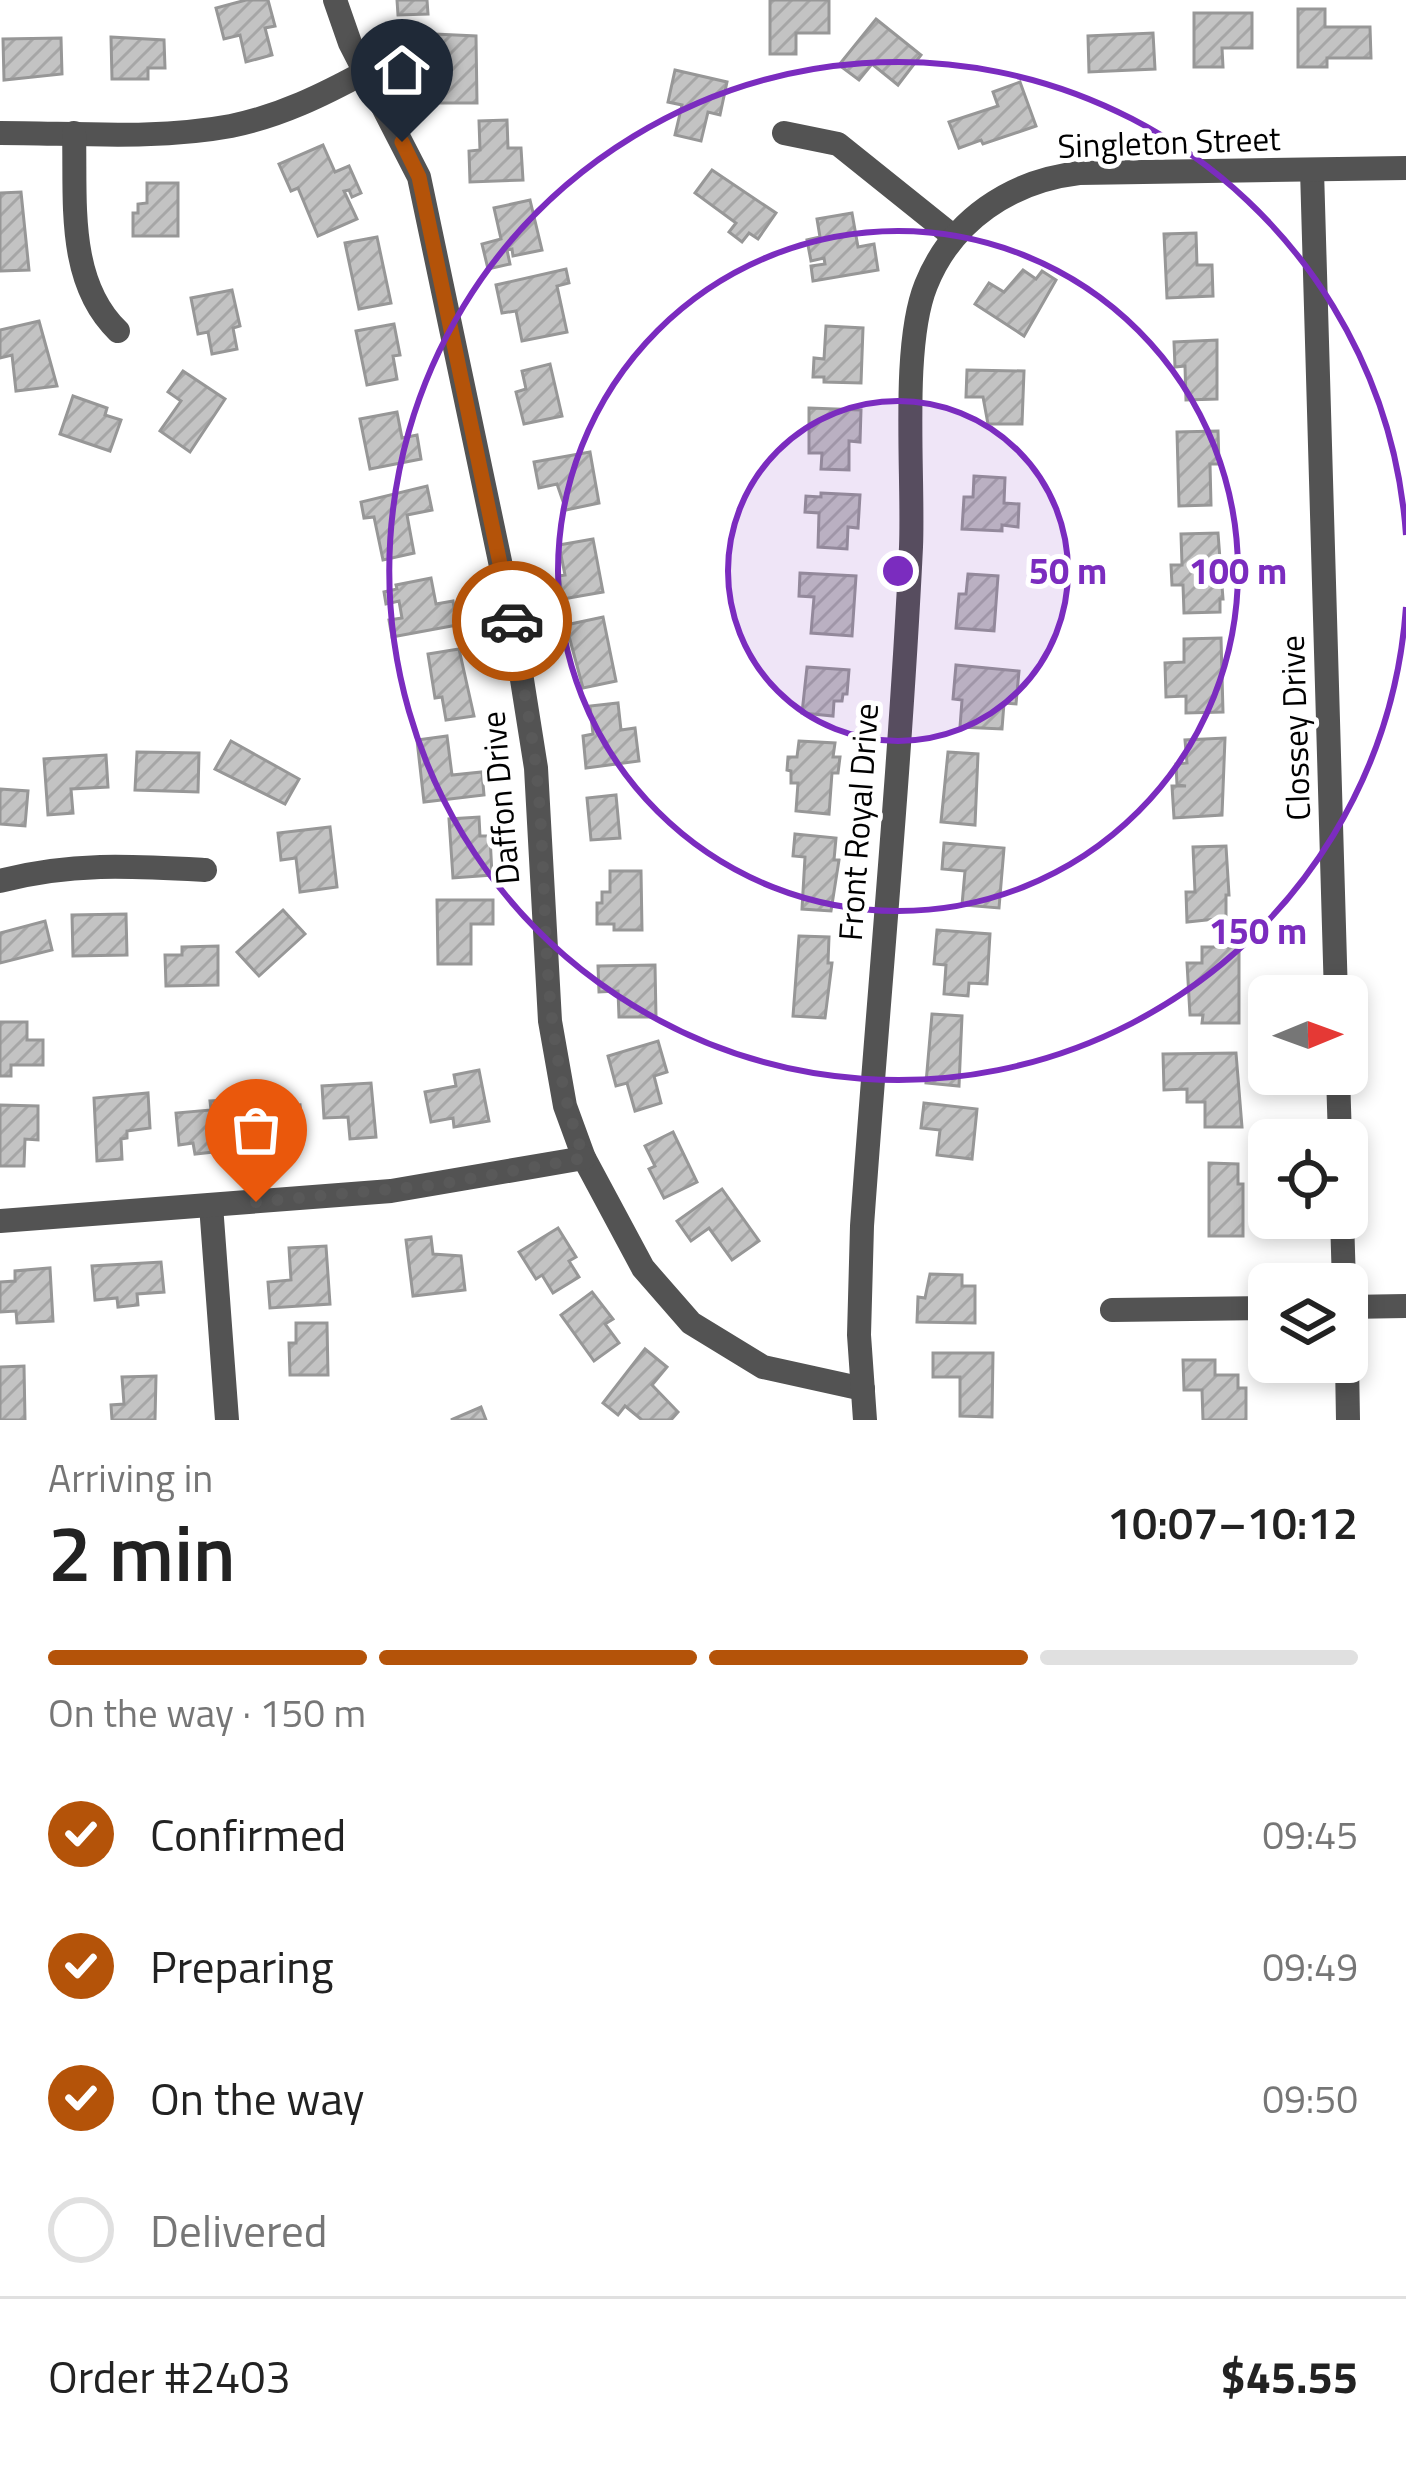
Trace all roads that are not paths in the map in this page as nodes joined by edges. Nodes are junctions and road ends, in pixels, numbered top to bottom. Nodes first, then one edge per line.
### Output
1 (335, 0) edge
2 (367, 71) junction
3 (0, 133) edge
4 (74, 133) junction
5 (784, 133) dead end
6 (1406, 168) edge
7 (1312, 170) junction
8 (954, 237) junction
9 (118, 331) dead end
10 (206, 869) dead end
11 (0, 881) edge
12 (1335, 975) edge
13 (584, 1158) junction
14 (211, 1205) junction
15 (0, 1221) edge
16 (1406, 1306) edge
17 (1368, 1307) edge
18 (1248, 1308) edge
19 (1112, 1310) dead end
20 (1347, 1383) edge
21 (863, 1389) junction
22 (227, 1420) edge
23 (865, 1420) edge
24 (1348, 1420) edge

1 - 2 street, Daffon Drive
2 - 4 street
2 - 13 street, Daffon Drive
3 - 4 street
4 - 9 street
5 - 8 street
6 - 7 street, Singleton Street
7 - 8 street, Singleton Street
7 - 12 street, Clossey Drive
8 - 21 street, Front Royal Drive
10 - 11 street
13 - 14 street
13 - 21 street, Daffon Drive
14 - 15 street
14 - 22 street
16 - 17 street
18 - 19 street
20 - 24 street
21 - 23 street, Front Royal Drive

